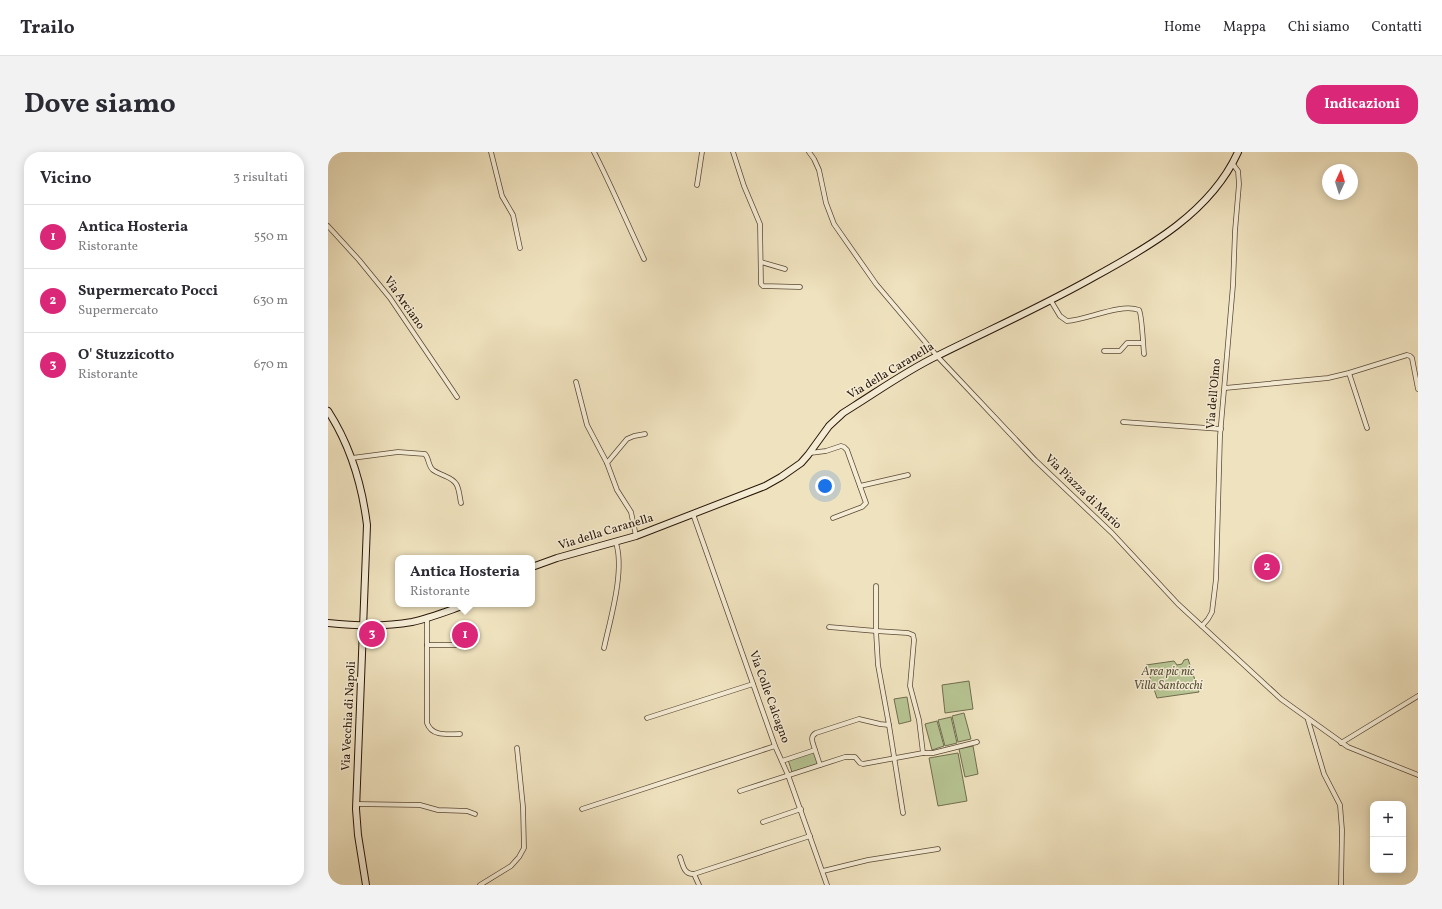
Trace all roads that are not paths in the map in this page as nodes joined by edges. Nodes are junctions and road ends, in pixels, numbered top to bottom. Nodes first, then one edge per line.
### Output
1 (491, 152) edge
2 (594, 152) edge
3 (702, 152) edge
4 (734, 152) edge
5 (808, 152) edge
6 (1238, 152) edge
7 (1232, 163) junction
8 (697, 185) dead end
9 (328, 226) edge
10 (520, 248) dead end
11 (644, 259) dead end
12 (760, 262) junction
13 (785, 269) dead end
14 (800, 287) dead end
15 (1051, 301) junction
16 (1142, 343) junction
17 (1104, 351) dead end
18 (1144, 354) dead end
19 (937, 356) junction
20 (1349, 373) junction
21 (576, 382) dead end
22 (1225, 388) junction
23 (1418, 389) edge
24 (457, 397) dead end
25 (328, 411) edge
26 (1123, 422) dead end
27 (1367, 428) dead end
28 (1221, 429) junction
29 (645, 434) dead end
30 (810, 453) junction
31 (352, 458) junction
32 (608, 463) junction
33 (908, 475) dead end
34 (860, 486) junction
35 (461, 503) dead end
36 (693, 514) junction
37 (833, 518) dead end
38 (636, 536) junction
39 (616, 543) junction
40 (535, 566) edge
41 (876, 586) dead end
42 (459, 607) edge
43 (427, 618) junction
44 (328, 623) edge
45 (364, 626) junction
46 (1202, 626) junction
47 (829, 627) dead end
48 (876, 631) junction
49 (427, 645) junction
50 (465, 645) dead end
51 (604, 648) dead end
52 (753, 684) junction
53 (1418, 696) edge
54 (647, 718) dead end
55 (1308, 720) junction
56 (888, 725) junction
57 (460, 734) dead end
58 (977, 742) dead end
59 (1341, 744) junction
60 (776, 746) junction
61 (518, 748) dead end
62 (815, 750) junction
63 (923, 753) junction
64 (895, 758) junction
65 (782, 761) junction
66 (820, 764) junction
67 (788, 775) junction
68 (1418, 776) edge
69 (740, 791) dead end
70 (356, 804) junction
71 (582, 809) dead end
72 (801, 809) junction
73 (903, 813) dead end
74 (475, 814) dead end
75 (763, 822) dead end
76 (810, 836) junction
77 (938, 849) dead end
78 (680, 857) dead end
79 (823, 871) junction
80 (694, 874) junction
81 (366, 885) edge
82 (480, 885) edge
83 (699, 885) edge
84 (827, 885) edge
85 (1341, 885) edge

1 - 10 street
2 - 11 street
3 - 8 street
4 - 12 street
5 - 19 street, Via Piazza di Mario
6 - 7 main road, Via della Caranella
7 - 15 main road, Via della Caranella
7 - 22 street, Via dell'Olmo
9 - 24 street, Via Arciano
12 - 13 street
12 - 14 street
15 - 16 street
15 - 19 main road, Via della Caranella
16 - 17 street
16 - 18 street
19 - 30 main road, Via della Caranella
19 - 46 street, Via Piazza di Mario
20 - 22 street
20 - 23 street
20 - 27 street
21 - 32 street
22 - 28 street, Via dell'Olmo
25 - 31 main road, Via Vecchia di Napoli
26 - 28 street
28 - 46 street, Via dell'Olmo
29 - 32 street
30 - 34 street
30 - 36 main road, Via della Caranella
31 - 35 street
31 - 45 main road, Via Vecchia di Napoli
32 - 38 street
33 - 34 street
34 - 37 street
36 - 38 main road, Via della Caranella
36 - 52 street, Via Colle Calcagno
38 - 39 main road, Via della Caranella
39 - 40 main road, Via della Caranella
39 - 51 street
41 - 48 street
42 - 43 main road
43 - 45 main road
43 - 49 street
44 - 45 main road
45 - 70 main road, Via Vecchia di Napoli
46 - 55 street, Via Piazza di Mario
47 - 48 street
48 - 56 street
48 - 63 street
49 - 50 street
49 - 57 street
52 - 54 street
52 - 60 street, Via Colle Calcagno
53 - 59 street
55 - 59 street, Via Piazza di Mario
55 - 85 street
56 - 62 street
56 - 64 street
58 - 63 street
59 - 68 street, Via Piazza di Mario
60 - 65 street, Via Colle Calcagno
60 - 71 street
61 - 82 street
62 - 65 street
62 - 66 street
63 - 64 street
64 - 66 street
64 - 73 street
65 - 67 street, Via Colle Calcagno
66 - 67 street
67 - 69 street
67 - 72 street, Via Colle Calcagno
70 - 74 street
70 - 81 main road, Via Vecchia di Napoli
72 - 75 street
72 - 76 street, Via Colle Calcagno
76 - 79 street, Via Colle Calcagno
76 - 80 street
77 - 79 street
78 - 80 street
79 - 84 street, Via Colle Calcagno
80 - 83 street

